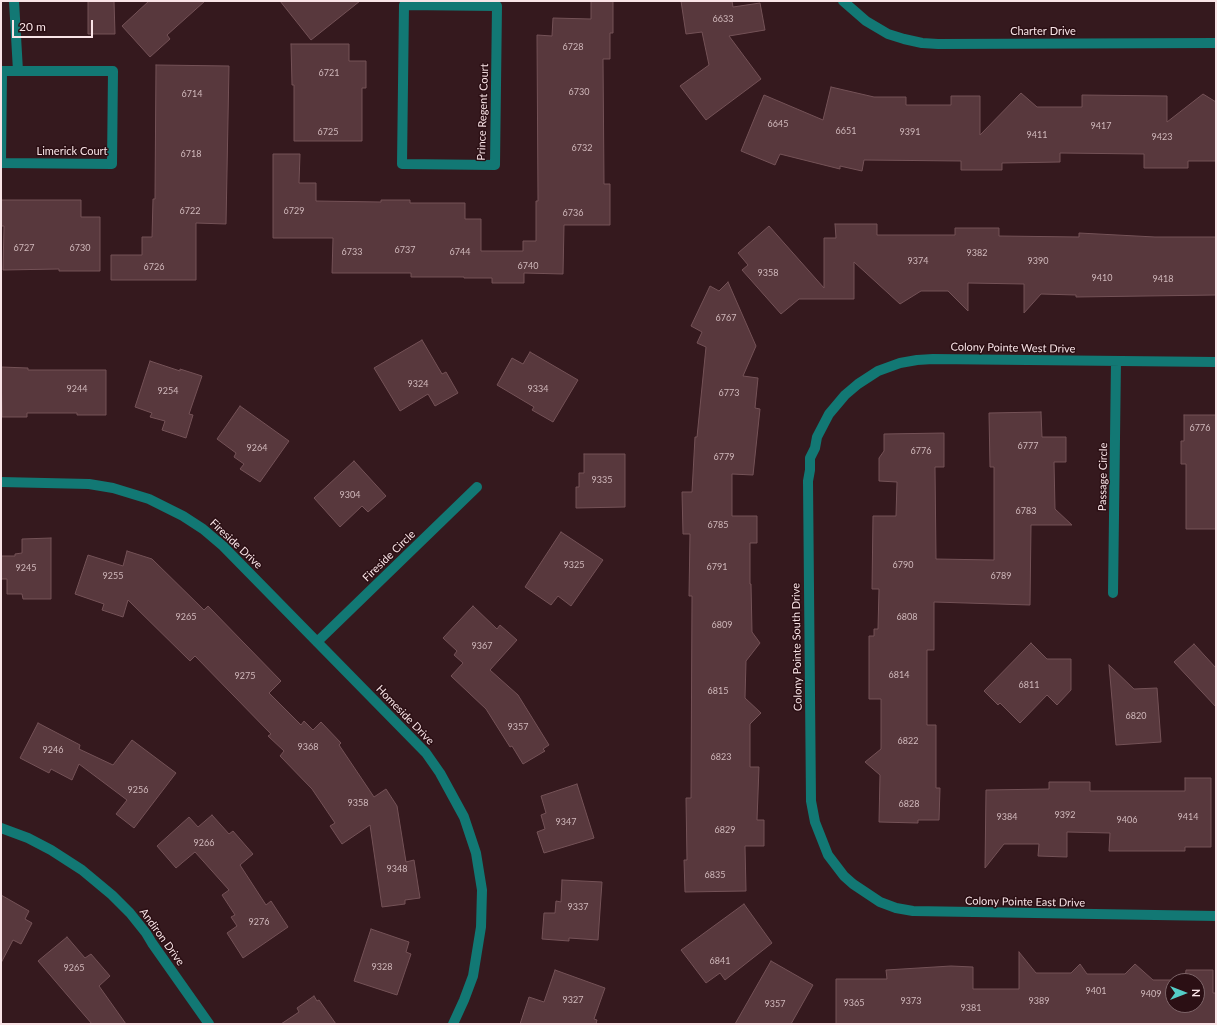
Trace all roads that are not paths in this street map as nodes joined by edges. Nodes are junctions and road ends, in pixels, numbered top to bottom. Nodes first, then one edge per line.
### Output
1 (14, 1) edge
2 (844, 1) edge
3 (423, 3) edge
4 (1216, 43) edge
5 (18, 71) junction
6 (1116, 361) junction
7 (1216, 362) edge
8 (829, 414) joint
9 (1, 482) edge
10 (478, 487) dead end
11 (1114, 593) dead end
12 (317, 642) junction
13 (1, 828) edge
14 (844, 876) joint
15 (1216, 916) edge
16 (209, 1024) edge
17 (453, 1024) edge

1 - 5 street
2 - 4 street, Charter Drive
3 - 3 street, Prince Regent Court
5 - 5 street, Limerick Court
6 - 7 street, Colony Pointe West Drive
6 - 8 street, Colony Pointe West Drive
6 - 11 street, Passage Circle
8 - 14 street, Colony Pointe South Drive
9 - 12 street, Fireside Drive
10 - 12 street, Fireside Circle
12 - 17 street, Homeside Drive
13 - 16 street, Andiron Drive
14 - 15 street, Colony Pointe East Drive

